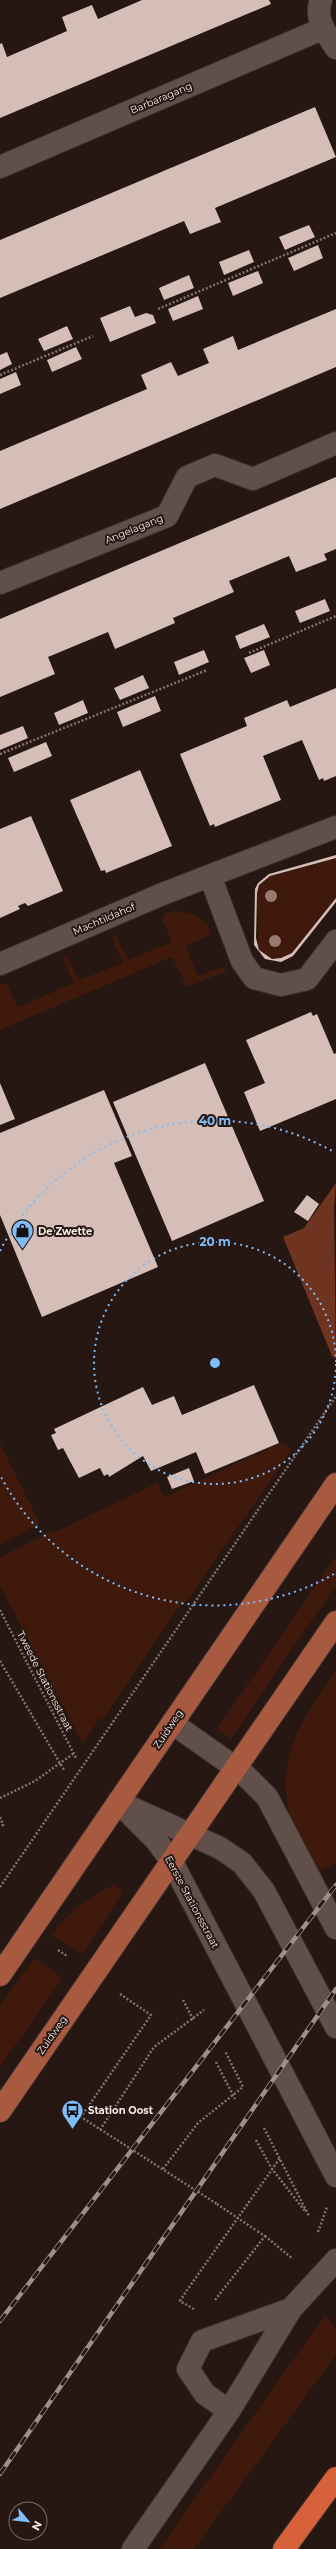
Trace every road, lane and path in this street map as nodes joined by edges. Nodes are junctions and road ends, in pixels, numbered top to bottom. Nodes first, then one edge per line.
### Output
1 (321, 0) edge
2 (322, 28) junction
3 (336, 48) edge
4 (0, 167) edge
5 (336, 233) edge
6 (158, 309) dead end
7 (93, 336) dead end
8 (0, 375) edge
9 (336, 443) edge
10 (0, 582) edge
11 (336, 616) edge
12 (249, 653) dead end
13 (206, 670) dead end
14 (0, 754) edge
15 (336, 828) edge
16 (210, 876) junction
17 (336, 941) edge
18 (0, 964) edge
19 (336, 1396) edge
20 (336, 1484) edge
21 (0, 1610) edge
22 (336, 1622) edge
23 (0, 1661) edge
24 (172, 1723) junction
25 (73, 1754) junction
26 (76, 1758) dead end
27 (60, 1763) junction
28 (236, 1768) junction
29 (64, 1770) dead end
30 (0, 1798) edge
31 (118, 1802) junction
32 (0, 1817) edge
33 (0, 1826) edge
34 (191, 1835) junction
35 (172, 1862) junction
36 (0, 1886) edge
37 (336, 1928) edge
38 (30, 1931) junction
39 (0, 1975) edge
40 (94, 1975) junction
41 (183, 2000) dead end
42 (204, 2010) dead end
43 (192, 2018) junction
44 (194, 2021) dead end
45 (336, 2027) edge
46 (225, 2051) dead end
47 (216, 2062) dead end
48 (232, 2094) junction
49 (234, 2099) dead end
50 (0, 2111) edge
51 (264, 2128) dead end
52 (100, 2130) junction
53 (256, 2140) dead end
54 (280, 2158) junction
55 (163, 2169) junction
56 (272, 2169) junction
57 (336, 2176) edge
58 (332, 2203) dead end
59 (265, 2236) junction
60 (315, 2240) dead end
61 (336, 2260) edge
62 (297, 2263) dead end
63 (213, 2303) dead end
64 (291, 2309) junction
65 (198, 2311) dead end
66 (229, 2411) junction
67 (336, 2478) edge
68 (133, 2549) edge
69 (284, 2549) edge

1 - 2 street
2 - 3 street
2 - 4 street, Barbaragang
5 - 6 path
7 - 8 path
9 - 10 street, Angelagang
11 - 12 path
13 - 14 path
15 - 16 street, Machtildahof
16 - 17 street
16 - 18 street, Machtildahof
19 - 36 path
20 - 24 main road, Zuidweg
21 - 25 path, Tweede Stationsstraat
22 - 28 main road, Zuidweg
23 - 27 path
24 - 28 street
24 - 31 main road, Zuidweg
25 - 26 path, Tweede Stationsstraat
25 - 27 path
27 - 29 path
27 - 30 path
28 - 34 main road, Zuidweg
28 - 37 street
31 - 34 street
31 - 35 street, Eerste Stationsstraat
31 - 38 main road, Zuidweg
32 - 33 path
34 - 35 main road, Zuidweg
34 - 45 street
35 - 40 main road, Zuidweg
35 - 57 street, Eerste Stationsstraat
38 - 39 main road, Zuidweg
38 - 40 path
40 - 50 main road, Zuidweg
40 - 52 path
41 - 43 path
42 - 43 path
43 - 44 path
43 - 52 path
46 - 48 path
47 - 48 path
48 - 49 path
48 - 55 path
51 - 54 path
52 - 55 path
53 - 56 path
54 - 56 path
54 - 56 path
55 - 59 path, bridge
56 - 65 path
58 - 60 path
59 - 62 path
59 - 63 path
61 - 64 street
64 - 66 street
64 - 66 street
66 - 68 street
67 - 69 highway

